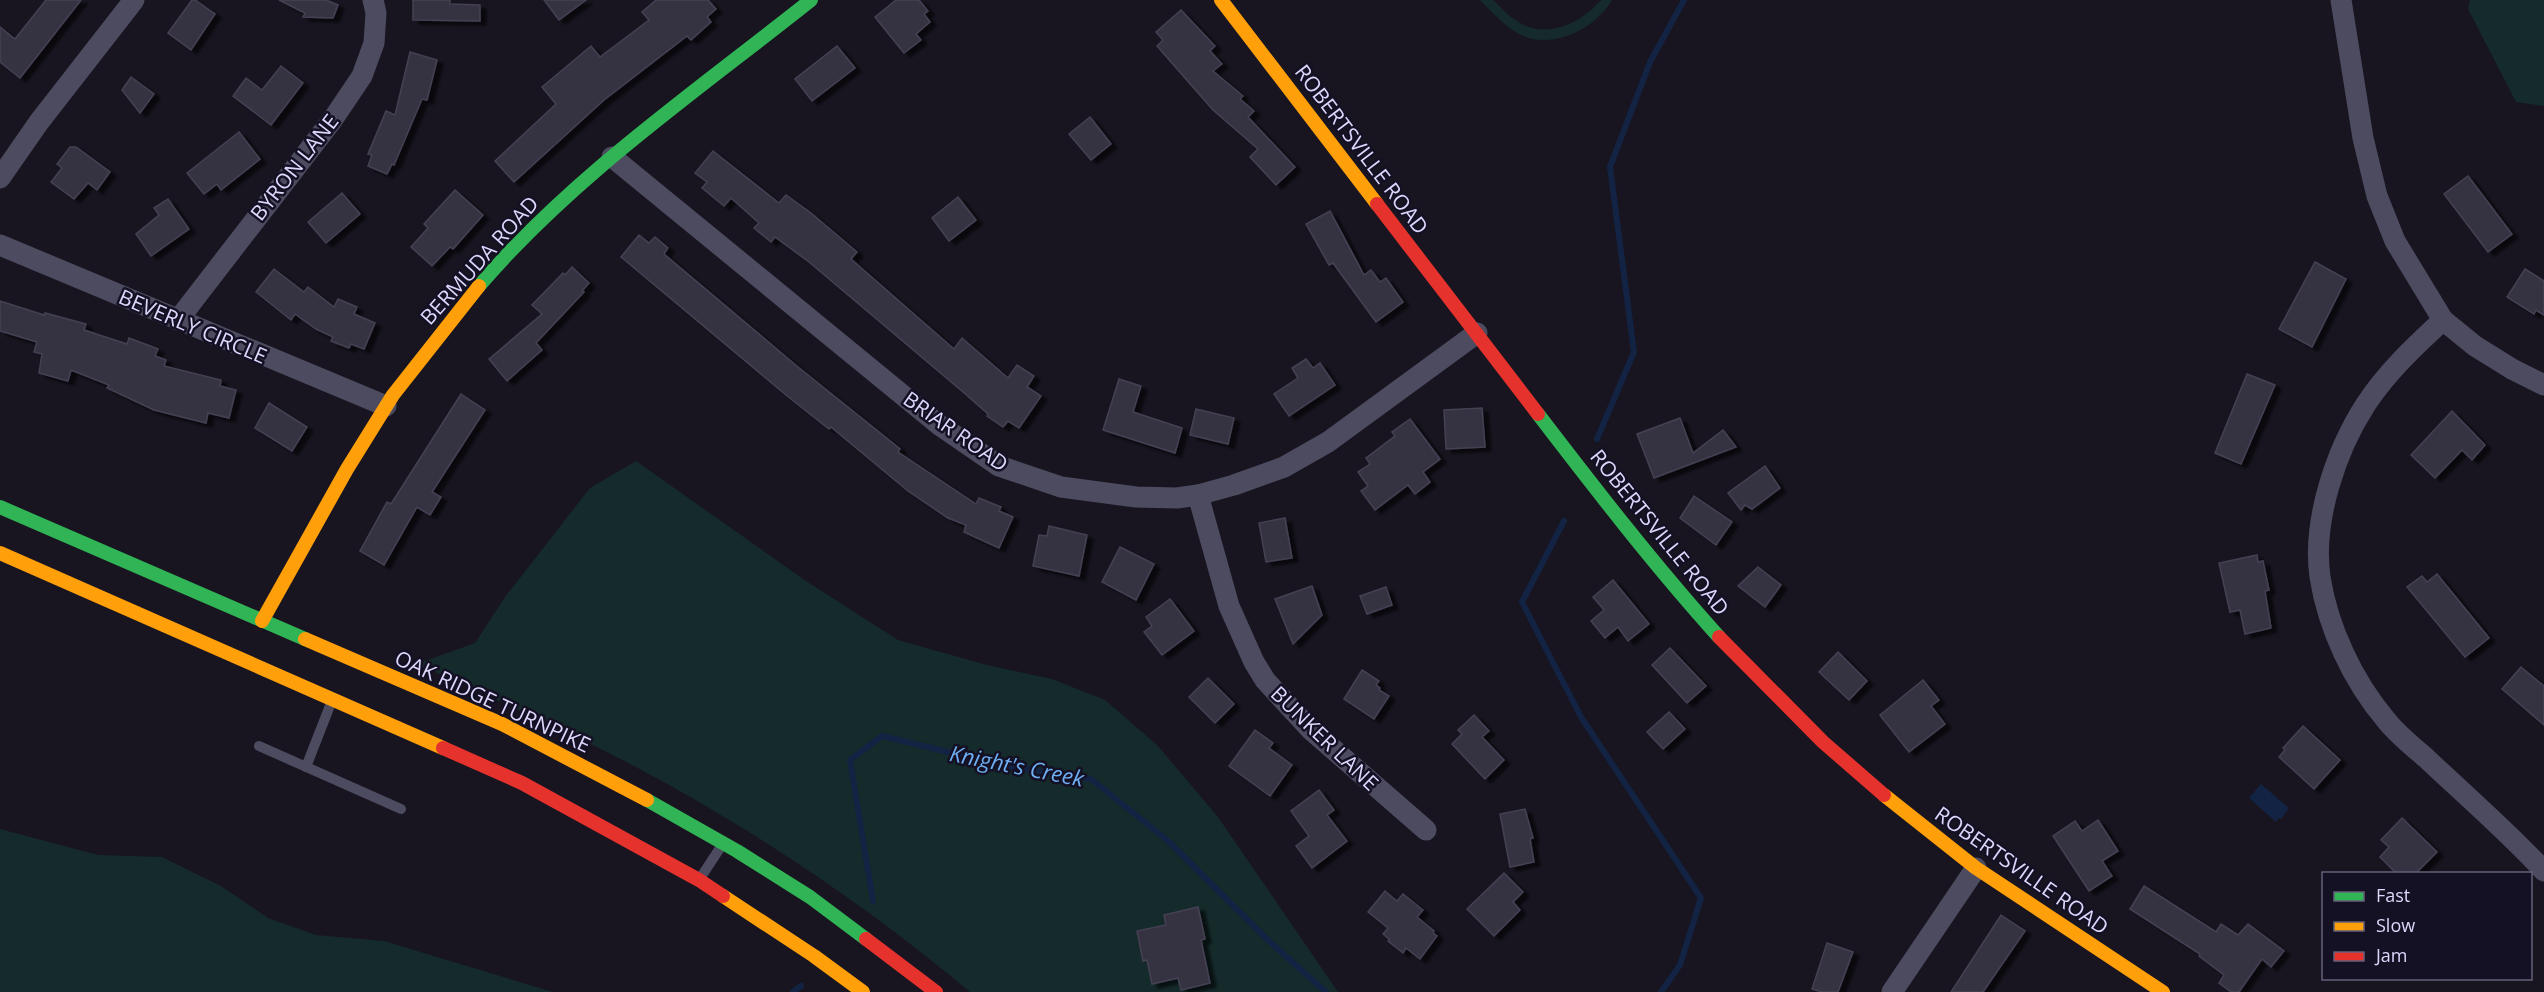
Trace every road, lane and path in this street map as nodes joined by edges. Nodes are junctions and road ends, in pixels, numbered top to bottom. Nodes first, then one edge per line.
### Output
1 (134, 0) edge
2 (373, 0) edge
3 (811, 0) edge
4 (1221, 0) edge
5 (2341, 0) edge
6 (612, 157) junction
7 (0, 178) edge
8 (0, 245) edge
9 (177, 320) junction
10 (2443, 320) junction
11 (1477, 333) junction
12 (2544, 386) edge
13 (386, 406) junction
14 (1198, 495) junction
15 (0, 507) edge
16 (0, 553) edge
17 (259, 626) junction
18 (332, 700) junction
19 (259, 746) dead end
20 (306, 767) junction
21 (401, 809) dead end
22 (1426, 830) dead end
23 (723, 843) junction
24 (1976, 868) junction
25 (2544, 871) edge
26 (699, 880) junction
27 (863, 992) edge
28 (936, 992) edge
29 (1892, 992) edge
30 (2163, 992) edge

1 - 7 street
2 - 9 street, BYRON LANE
3 - 6 main road, BERMUDA ROAD
4 - 11 main road, ROBERTSVILLE ROAD
5 - 10 street
6 - 13 main road, BERMUDA ROAD
6 - 14 street, BRIAR ROAD
8 - 9 street, BEVERLY CIRCLE
9 - 13 street, BEVERLY CIRCLE
10 - 12 street
10 - 25 street
11 - 14 street, BRIAR ROAD
11 - 24 main road, ROBERTSVILLE ROAD
13 - 17 main road, BERMUDA ROAD
14 - 22 street, BUNKER LANE
15 - 17 main road, OAK RIDGE TURNPIKE
16 - 18 main road
17 - 23 main road, OAK RIDGE TURNPIKE
18 - 20 lane
18 - 26 main road
19 - 20 lane
20 - 21 lane
23 - 26 lane
23 - 28 main road, OAK RIDGE TURNPIKE
24 - 29 street
24 - 30 main road, ROBERTSVILLE ROAD
26 - 27 main road

